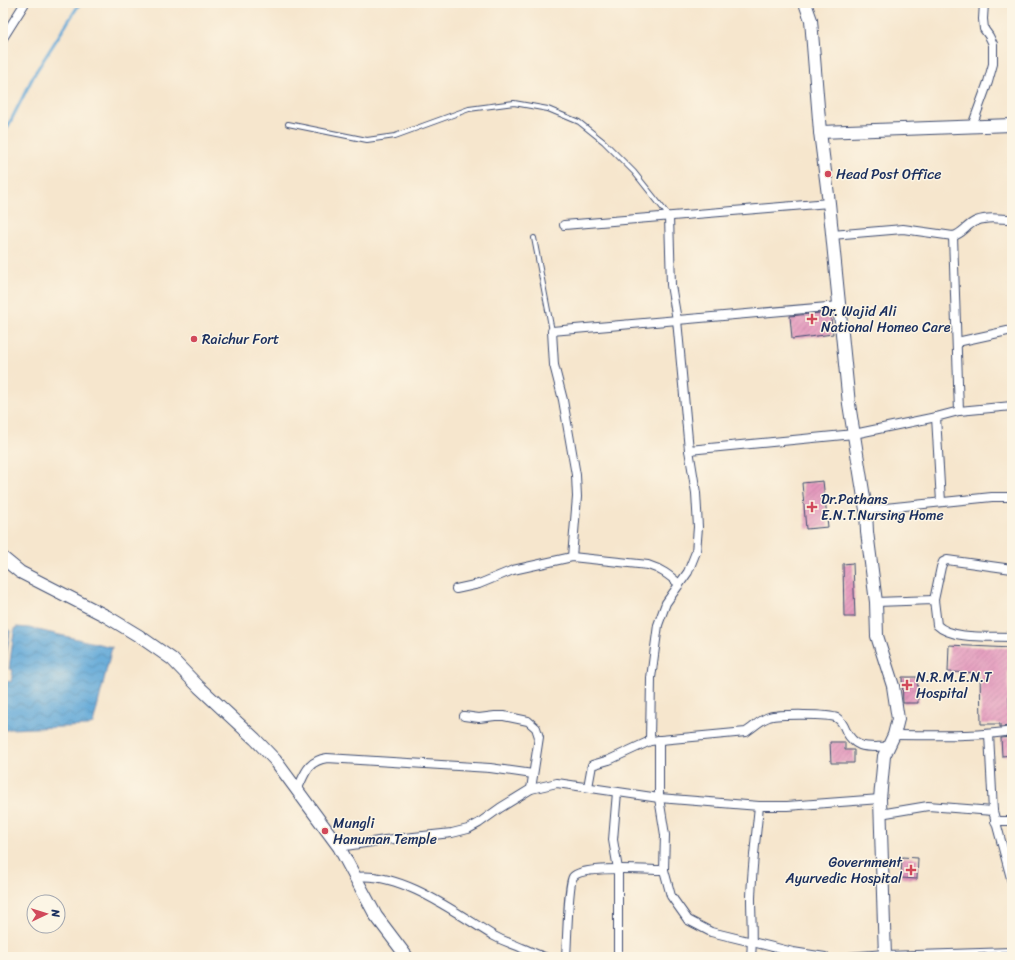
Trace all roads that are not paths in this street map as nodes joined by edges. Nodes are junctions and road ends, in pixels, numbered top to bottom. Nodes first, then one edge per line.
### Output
1 (25, 3) edge
2 (805, 3) edge
3 (984, 3) edge
4 (3, 38) edge
5 (288, 124) dead end
6 (1012, 125) edge
7 (972, 126) junction
8 (820, 132) junction
9 (829, 203) junction
10 (669, 217) junction
11 (1012, 219) edge
12 (564, 225) dead end
13 (832, 235) junction
14 (952, 236) junction
15 (534, 238) dead end
16 (838, 306) junction
17 (677, 320) junction
18 (1012, 330) edge
19 (552, 331) junction
20 (957, 342) junction
21 (1012, 406) edge
22 (959, 411) junction
23 (936, 417) junction
24 (854, 434) junction
25 (689, 450) junction
26 (1012, 497) edge
27 (941, 502) junction
28 (866, 510) junction
29 (572, 557) junction
30 (3, 558) edge
31 (1012, 569) edge
32 (679, 584) junction
33 (456, 590) dead end
34 (934, 600) junction
35 (876, 602) junction
36 (1012, 637) edge
37 (464, 716) dead end
38 (1012, 731) edge
39 (990, 734) junction
40 (894, 735) junction
41 (655, 741) junction
42 (889, 747) junction
43 (533, 774) junction
44 (588, 787) junction
45 (531, 789) junction
46 (297, 790) junction
47 (617, 792) junction
48 (659, 798) junction
49 (880, 799) junction
50 (759, 806) junction
51 (993, 811) junction
52 (880, 814) junction
53 (1012, 820) edge
54 (995, 821) junction
55 (339, 848) junction
56 (618, 869) junction
57 (664, 870) junction
58 (355, 877) junction
59 (1012, 882) edge
60 (752, 943) junction
61 (1012, 950) edge
62 (885, 956) edge
63 (407, 957) edge
64 (545, 957) edge
65 (566, 957) edge
66 (618, 957) edge
67 (751, 957) edge
68 (825, 957) edge
69 (848, 957) edge

1 - 4 street
2 - 8 main road
3 - 7 street
5 - 10 lane
6 - 7 main road
7 - 8 main road
8 - 9 main road
9 - 10 street
9 - 13 main road
10 - 12 street
10 - 17 street
11 - 14 street
13 - 14 street
13 - 16 main road
14 - 20 street
15 - 19 lane
16 - 17 street
16 - 24 main road
17 - 19 street
17 - 25 street
18 - 20 street
19 - 29 street
20 - 22 street
21 - 22 street
22 - 23 street
23 - 24 street
23 - 27 street
24 - 25 street
24 - 28 main road
25 - 32 street
26 - 27 street
27 - 28 street
28 - 35 main road
29 - 32 street
29 - 33 street
30 - 46 main road
31 - 34 street
32 - 41 street
34 - 35 street
34 - 36 street
35 - 40 main road
37 - 43 street
38 - 39 street
39 - 40 street
39 - 51 street
40 - 42 main road
41 - 42 street
41 - 44 street
41 - 48 street
42 - 49 main road
43 - 45 street
43 - 46 street
44 - 45 street
44 - 47 street
45 - 55 street
46 - 55 main road
47 - 48 street
47 - 56 street
48 - 50 street
48 - 57 street
49 - 50 street
49 - 52 main road
50 - 60 street
51 - 52 street
51 - 54 street
52 - 62 main road
53 - 54 street
54 - 59 street
55 - 58 main road
56 - 57 street
56 - 65 street
56 - 66 street
57 - 60 street
58 - 63 main road
58 - 64 street
60 - 67 street
60 - 68 street
61 - 62 lane
62 - 69 street

